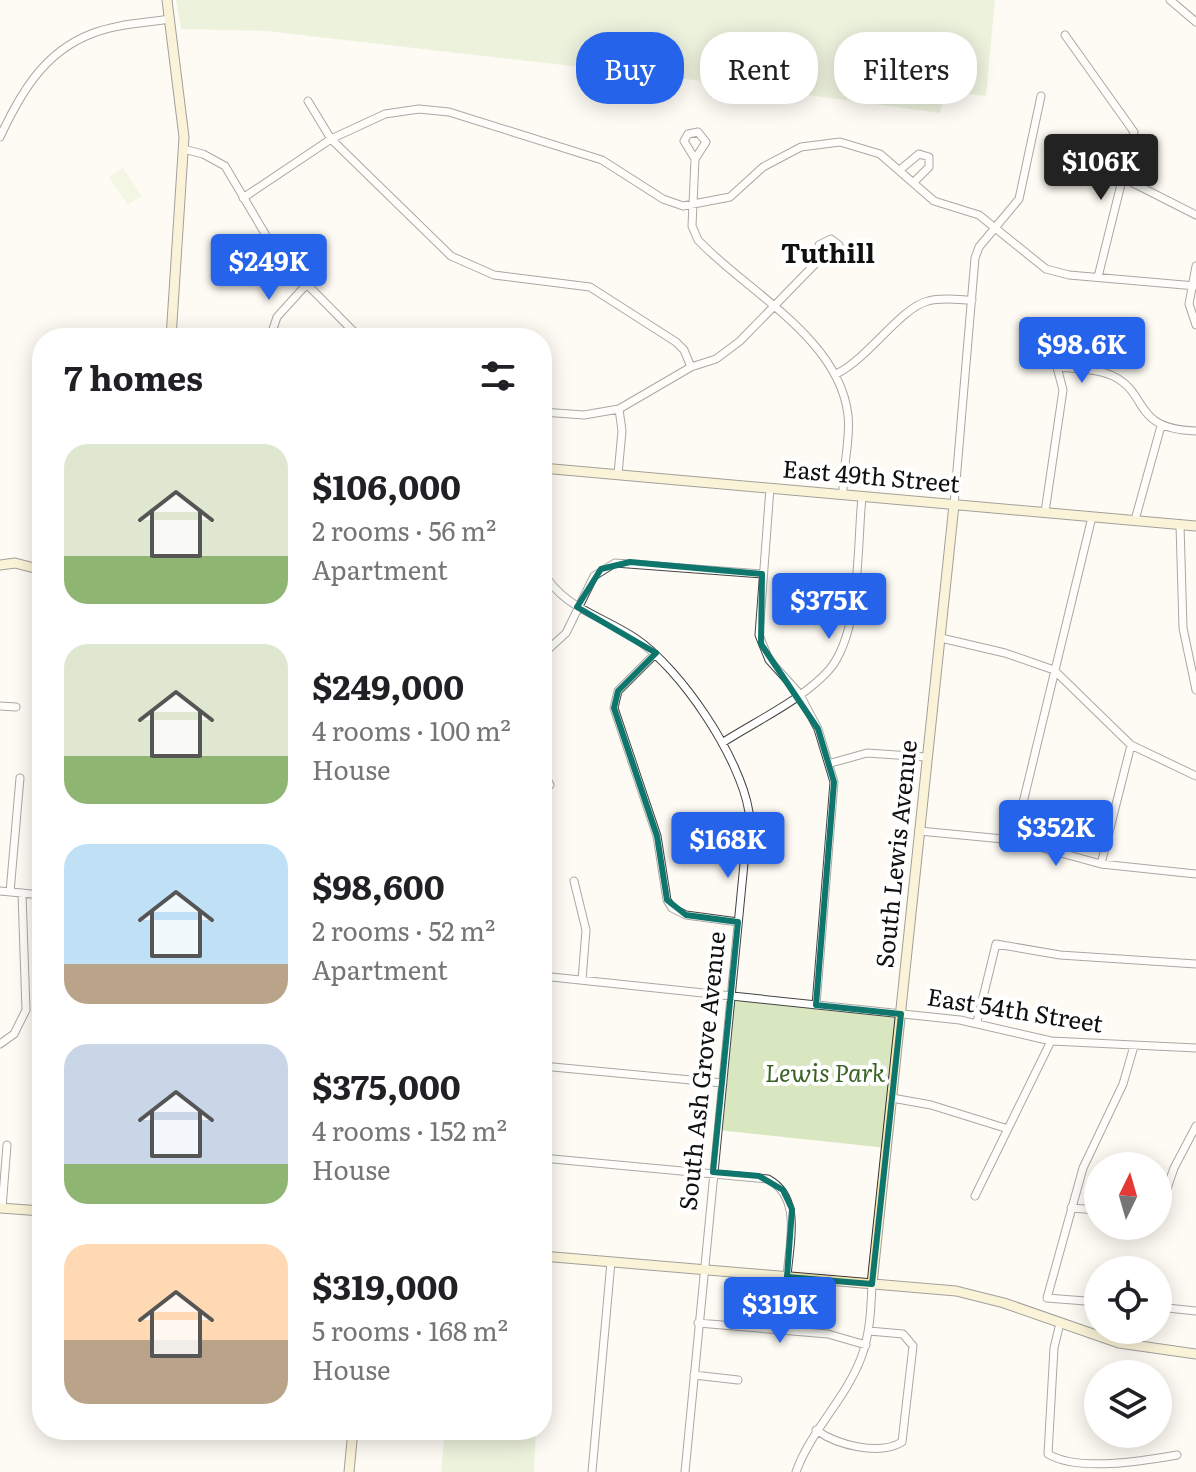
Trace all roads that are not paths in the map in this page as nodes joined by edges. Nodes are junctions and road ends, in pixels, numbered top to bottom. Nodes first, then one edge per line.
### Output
1 (1170, 0) edge
2 (167, 1) edge
3 (170, 19) junction
4 (1196, 22) edge
5 (1065, 35) dead end
6 (1041, 96) dead end
7 (308, 101) dead end
8 (0, 137) edge
9 (331, 139) junction
10 (183, 149) junction
11 (695, 159) dead end
12 (901, 169) junction
13 (1125, 179) junction
14 (914, 182) junction
15 (243, 198) junction
16 (693, 206) junction
17 (1196, 215) edge
18 (996, 227) junction
19 (818, 261) dead end
20 (1196, 266) edge
21 (1098, 277) junction
22 (306, 285) junction
23 (1194, 286) edge
24 (972, 300) junction
25 (774, 306) junction
26 (1196, 325) edge
27 (172, 328) edge
28 (273, 328) edge
29 (350, 328) edge
30 (691, 367) junction
31 (836, 374) junction
32 (619, 409) junction
33 (552, 413) edge
34 (1161, 426) junction
35 (1196, 431) edge
36 (552, 469) edge
37 (618, 474) junction
38 (770, 488) junction
39 (843, 495) junction
40 (862, 497) junction
41 (954, 505) junction
42 (1045, 512) junction
43 (1092, 517) junction
44 (1135, 520) junction
45 (1180, 525) junction
46 (1196, 526) edge
47 (0, 565) edge
48 (32, 567) edge
49 (762, 574) junction
50 (552, 588) edge
51 (577, 607) junction
52 (941, 638) junction
53 (552, 646) edge
54 (655, 654) junction
55 (1054, 670) junction
56 (1196, 690) edge
57 (799, 693) junction
58 (0, 706) edge
59 (16, 707) dead end
60 (722, 743) junction
61 (1131, 745) junction
62 (926, 757) junction
63 (831, 763) junction
64 (1196, 776) edge
65 (20, 778) dead end
66 (919, 831) junction
67 (1014, 840) junction
68 (1101, 864) junction
69 (1196, 874) edge
70 (574, 881) dead end
71 (0, 891) edge
72 (10, 892) junction
73 (22, 893) junction
74 (32, 894) edge
75 (738, 922) junction
76 (1196, 964) edge
77 (552, 977) edge
78 (582, 980) junction
79 (731, 996) junction
80 (816, 1005) junction
81 (901, 1014) junction
82 (977, 1022) junction
83 (1051, 1041) junction
84 (0, 1044) edge
85 (1134, 1046) junction
86 (1196, 1048) edge
87 (552, 1067) edge
88 (723, 1083) junction
89 (892, 1098) junction
90 (1196, 1126) edge
91 (1008, 1129) junction
92 (7, 1145) dead end
93 (552, 1159) edge
94 (713, 1172) junction
95 (1172, 1174) edge
96 (975, 1196) dead end
97 (1, 1208) edge
98 (1071, 1208) junction
99 (1084, 1209) edge
100 (32, 1210) edge
101 (552, 1257) edge
102 (611, 1262) junction
103 (702, 1270) junction
104 (787, 1277) junction
105 (872, 1284) junction
106 (1084, 1301) edge
107 (1172, 1308) edge
108 (1196, 1311) edge
109 (698, 1323) junction
110 (1060, 1323) junction
111 (869, 1331) junction
112 (866, 1345) junction
113 (1196, 1354) edge
114 (694, 1375) junction
115 (738, 1380) dead end
116 (816, 1430) junction
117 (352, 1440) edge
118 (1177, 1455) dead end
119 (349, 1472) edge
120 (592, 1472) edge
121 (685, 1472) edge
122 (796, 1472) edge

1 - 4 street
2 - 3 street
3 - 8 street
3 - 10 street
5 - 13 street
6 - 18 street, South Lewis Avenue
7 - 9 street
9 - 15 street
9 - 16 street
9 - 30 street
10 - 15 street
10 - 27 street
11 - 16 street
12 - 14 street
12 - 14 street
12 - 16 street
13 - 17 street
13 - 21 street
14 - 18 street
15 - 22 street
16 - 25 street
18 - 21 street
18 - 24 street, South Lewis Avenue
19 - 25 street
20 - 23 street
21 - 23 street
22 - 28 street
22 - 29 street
23 - 26 street
24 - 31 street
24 - 41 street, South Lewis Avenue
25 - 30 street
25 - 31 street
30 - 32 street
31 - 39 street
32 - 33 street
32 - 37 street
34 - 35 street
34 - 42 street
34 - 44 street
36 - 37 street, East 49th Street
37 - 38 street, East 49th Street
38 - 39 street, East 49th Street
38 - 49 street
39 - 40 street, East 49th Street
40 - 41 street, East 49th Street
40 - 57 street
41 - 42 street, East 49th Street
41 - 52 street, South Lewis Avenue
42 - 43 street, East 49th Street
43 - 44 street, East 49th Street
43 - 55 street
44 - 45 street, East 49th Street
45 - 46 street, East 49th Street
45 - 56 street
47 - 48 street
49 - 51 street
49 - 57 street
50 - 51 street, South Ash Grove Avenue
51 - 53 street
51 - 54 street, South Ash Grove Avenue
52 - 55 street
52 - 62 street, South Lewis Avenue
54 - 60 street, South Ash Grove Avenue
54 - 75 street
55 - 61 street
55 - 67 street
57 - 60 street
57 - 63 street
58 - 59 street
60 - 75 street, South Ash Grove Avenue
61 - 64 street
61 - 68 street
62 - 63 street
62 - 66 street, South Lewis Avenue
63 - 80 street
65 - 72 street
66 - 67 street
66 - 81 street, South Lewis Avenue
67 - 68 street
68 - 69 street
70 - 78 street
71 - 72 street
72 - 73 street
73 - 74 street
73 - 84 street
75 - 79 street, South Ash Grove Avenue
76 - 82 street
77 - 78 street, East 54th Street
78 - 79 street, East 54th Street
79 - 80 street, East 54th Street
79 - 88 street, South Ash Grove Avenue
80 - 81 street, East 54th Street
81 - 82 street, East 54th Street
81 - 89 street, South Lewis Avenue
82 - 83 street, East 54th Street
83 - 85 street, East 54th Street
83 - 91 street
85 - 86 street, East 54th Street
85 - 98 street
87 - 88 street
88 - 94 street, South Ash Grove Avenue
89 - 91 street
89 - 105 street, South Lewis Avenue
90 - 95 street
91 - 96 street
92 - 97 street
93 - 94 street
94 - 103 street, South Ash Grove Avenue
94 - 104 street
97 - 100 street
98 - 99 street
98 - 106 street
101 - 102 street
102 - 103 street
102 - 120 street
103 - 104 street
103 - 109 street, South Ash Grove Avenue
104 - 105 street
105 - 110 street
105 - 111 street, South Lewis Avenue
107 - 108 street
109 - 112 street
109 - 114 street, South Ash Grove Avenue
110 - 113 street
110 - 118 street
111 - 112 street, South Lewis Avenue
111 - 116 street
112 - 116 street, South Lewis Avenue
114 - 115 street
114 - 121 street, South Ash Grove Avenue
116 - 122 street, South Lewis Avenue
117 - 119 street

